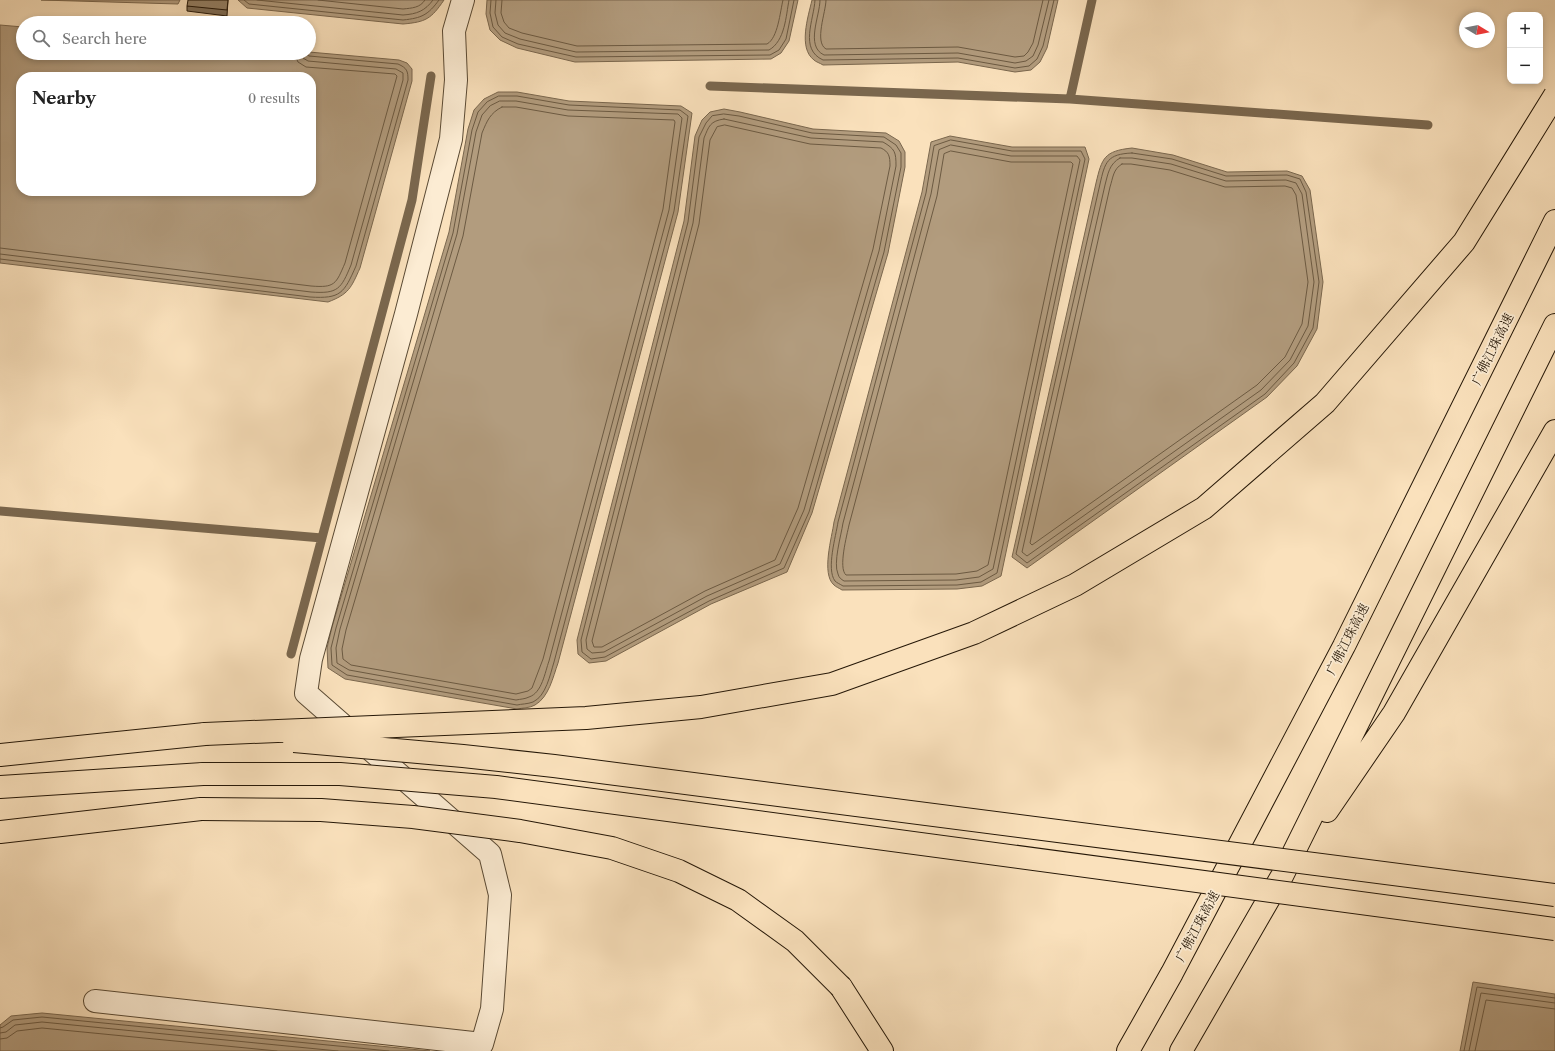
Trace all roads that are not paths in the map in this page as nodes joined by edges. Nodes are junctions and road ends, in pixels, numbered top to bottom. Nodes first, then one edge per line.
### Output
1 (463, 0) edge
2 (1555, 95) edge
3 (1555, 221) edge
4 (1555, 325) edge
5 (1555, 431) edge
6 (205, 734) junction
7 (0, 755) edge
8 (0, 787) edge
9 (0, 832) edge
10 (1282, 876) junction
11 (1555, 895) edge
12 (1555, 929) edge
13 (95, 1001) dead end
14 (882, 1051) edge
15 (1128, 1051) edge
16 (1181, 1051) edge

1 - 13 lane
2 - 6 highway, bridge
3 - 15 highway, 广佛江珠高速
4 - 10 highway
5 - 10 highway
6 - 7 highway
6 - 11 highway, bridge
8 - 12 highway, bridge
9 - 14 highway, bridge
10 - 16 highway

